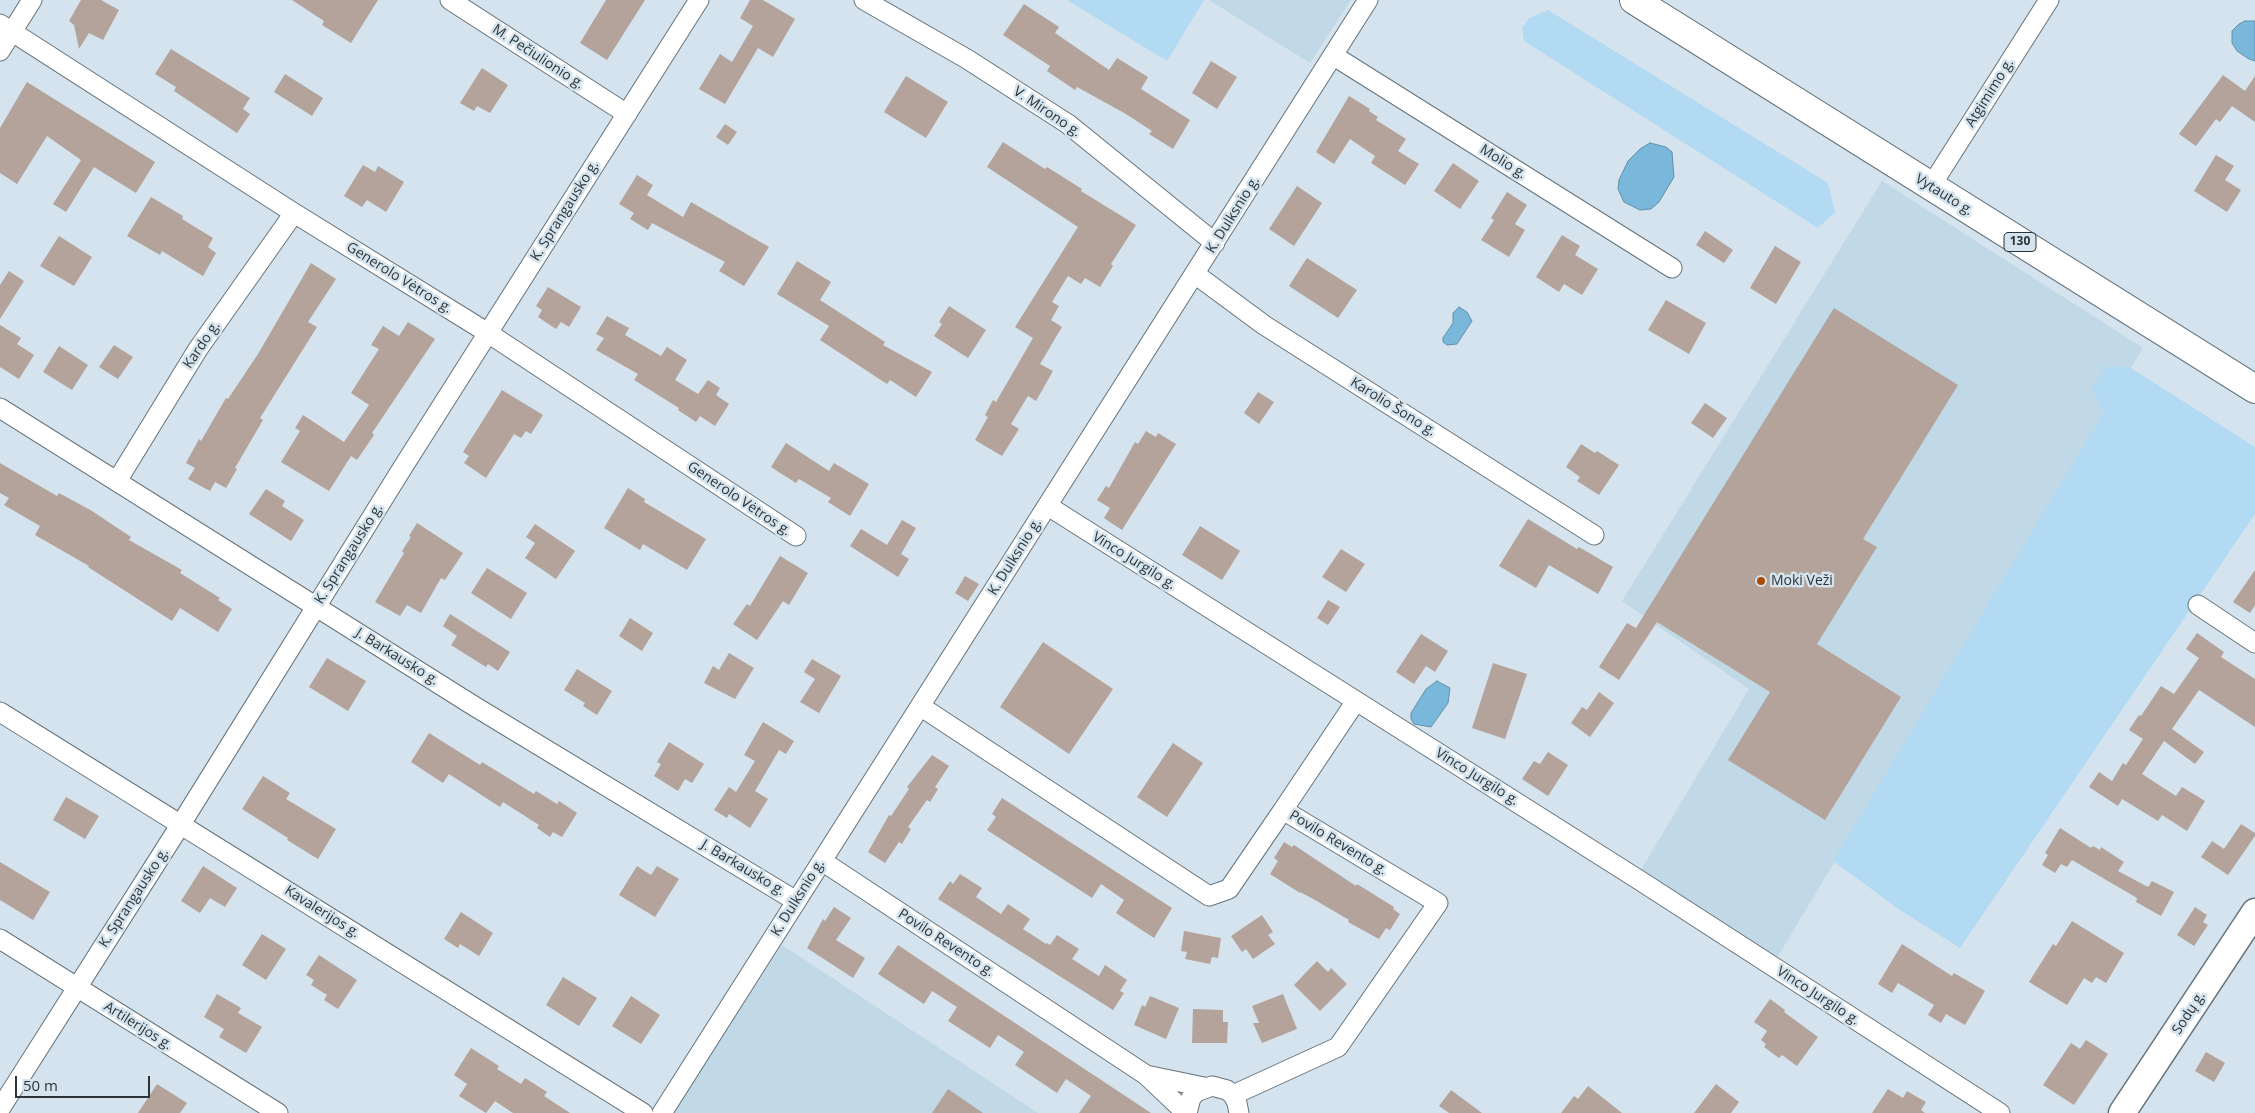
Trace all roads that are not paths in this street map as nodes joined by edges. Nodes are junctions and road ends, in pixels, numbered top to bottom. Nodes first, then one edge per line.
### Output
1 (32, 0) edge
2 (450, 0) edge
3 (699, 0) edge
4 (864, 0) edge
5 (1368, 0) edge
6 (1634, 0) edge
7 (2049, 0) edge
8 (6, 28) edge
9 (0, 51) edge
10 (1334, 56) junction
11 (627, 114) junction
12 (1931, 186) junction
13 (294, 213) junction
14 (1215, 243) junction
15 (1672, 268) dead end
16 (1195, 274) junction
17 (488, 333) junction
18 (2255, 389) edge
19 (0, 408) edge
20 (117, 480) junction
21 (1048, 506) junction
22 (1594, 535) dead end
23 (796, 536) dead end
24 (316, 605) junction
25 (2198, 605) dead end
26 (2255, 643) edge
27 (1356, 701) junction
28 (920, 706) junction
29 (0, 712) edge
30 (1283, 810) junction
31 (182, 824) junction
32 (822, 861) junction
33 (796, 901) junction
34 (2254, 915) edge
35 (0, 939) edge
36 (77, 988) junction
37 (1146, 1075) junction
38 (1204, 1087) junction
39 (1236, 1104) edge
40 (0, 1109) edge
41 (278, 1113) edge
42 (643, 1113) edge
43 (662, 1113) edge
44 (1186, 1113) edge
45 (2000, 1113) edge
46 (2122, 1113) edge

1 - 8 street
2 - 11 street, M. Pečiulionio g.
3 - 11 street, K. Sprangausko g.
4 - 14 street, V. Mirono g.
5 - 10 street, K. Dulksnio g.
6 - 12 main road, Vytauto g. / 130
7 - 12 street, Atgimimo g.
8 - 9 street
8 - 13 street, Generolo Vėtros g.
10 - 14 street, K. Dulksnio g.
10 - 15 street, Molio g.
11 - 17 street, K. Sprangausko g.
12 - 18 main road, Vytauto g. / 130
13 - 17 street, Generolo Vėtros g.
13 - 20 street, Kardo g.
14 - 16 street, K. Dulksnio g.
16 - 21 street, K. Dulksnio g.
16 - 22 street, Karolio Šono g.
17 - 23 street, Generolo Vėtros g.
17 - 24 street, K. Sprangausko g.
19 - 20 street, J. Barkausko g.
20 - 24 street, J. Barkausko g.
21 - 27 street, Vinco Jurgilo g.
21 - 28 street, K. Dulksnio g.
24 - 31 street, K. Sprangausko g.
24 - 33 street, J. Barkausko g.
25 - 26 street
27 - 30 street
27 - 45 street, Vinco Jurgilo g.
28 - 30 street, Povilo Revento g.
28 - 32 street, K. Dulksnio g.
29 - 31 street, Kavalerijos g.
30 - 39 street, Povilo Revento g.
31 - 36 street, K. Sprangausko g.
31 - 42 street, Kavalerijos g.
32 - 33 street, K. Dulksnio g.
32 - 37 street, Povilo Revento g.
33 - 43 street, K. Dulksnio g.
34 - 46 main road, Sodų g.
35 - 36 street, Artilerijos g.
36 - 40 street, K. Sprangausko g.
36 - 41 street, Artilerijos g.
37 - 38 street, Povilo Revento g.
37 - 44 street, Povilo Revento g.
38 - 39 street, Povilo Revento g.
38 - 44 street, Povilo Revento g.

